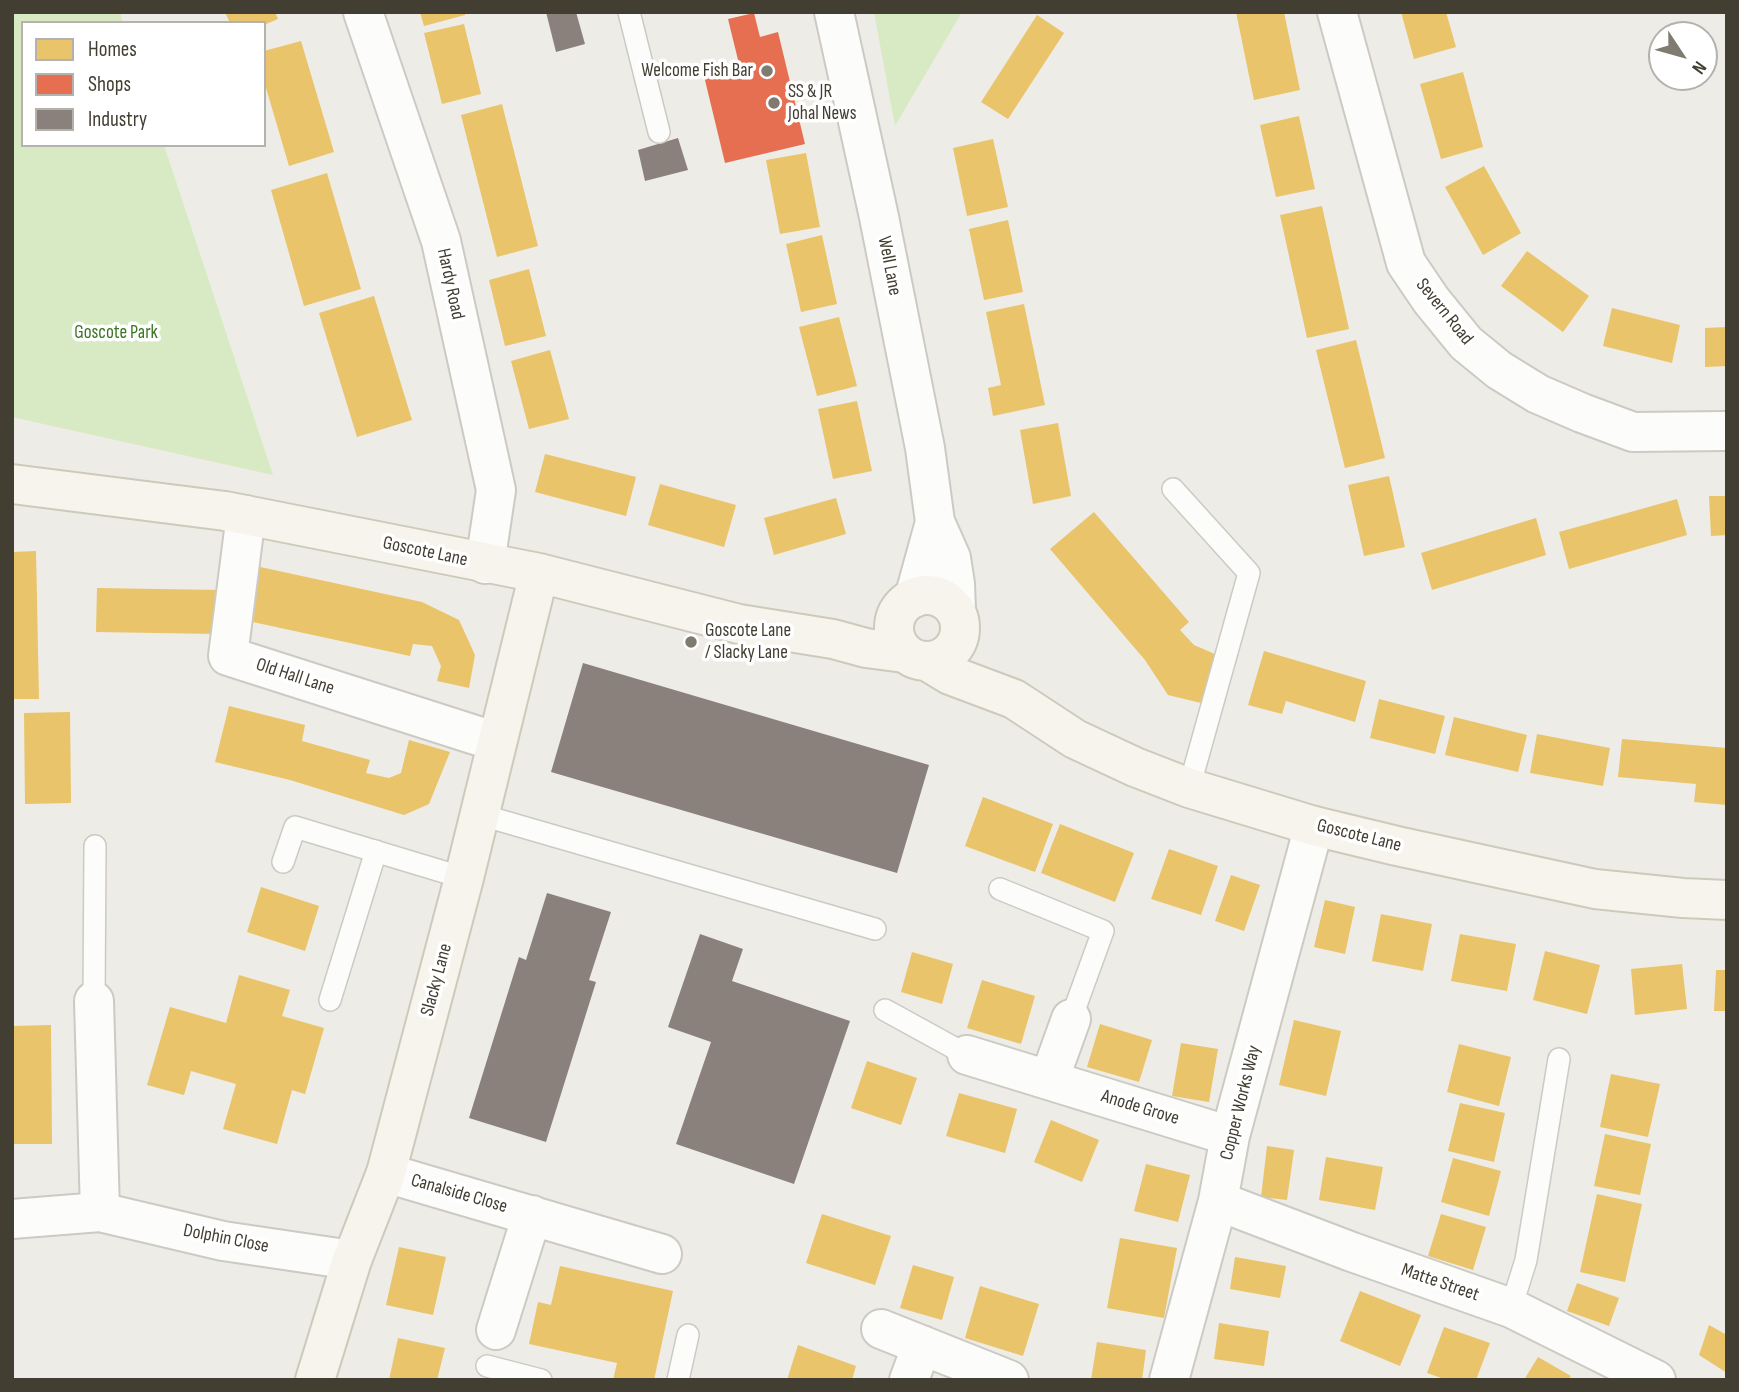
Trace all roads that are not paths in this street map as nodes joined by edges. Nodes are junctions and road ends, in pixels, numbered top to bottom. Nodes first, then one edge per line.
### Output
1 (363, 12) edge
2 (629, 12) edge
3 (834, 12) edge
4 (1337, 12) edge
5 (659, 132) dead end
6 (1727, 431) edge
7 (12, 484) edge
8 (1173, 489) dead end
9 (246, 515) junction
10 (935, 522) junction
11 (485, 564) junction
12 (539, 573) junction
13 (906, 605) junction
14 (958, 619) junction
15 (833, 639) junction
16 (916, 657) junction
17 (1014, 699) junction
18 (497, 742) junction
19 (1189, 788) junction
20 (478, 814) junction
21 (1314, 826) junction
22 (95, 846) dead end
23 (376, 851) junction
24 (283, 862) dead end
25 (464, 878) junction
26 (999, 889) dead end
27 (1727, 900) edge
28 (876, 929) dead end
29 (94, 1000) joint
30 (330, 1000) dead end
31 (885, 1010) dead end
32 (1071, 1019) joint
33 (967, 1055) joint
34 (1559, 1059) dead end
35 (1049, 1080) junction
36 (1230, 1136) junction
37 (386, 1174) junction
38 (1218, 1201) junction
39 (100, 1212) junction
40 (532, 1215) junction
41 (12, 1219) edge
42 (662, 1254) dead end
43 (352, 1260) junction
44 (1511, 1308) junction
45 (880, 1328) dead end
46 (496, 1330) joint
47 (688, 1335) dead end
48 (922, 1345) junction
49 (485, 1373) edge
50 (315, 1380) edge
51 (541, 1380) edge
52 (678, 1380) edge
53 (909, 1380) edge
54 (1009, 1380) edge
55 (1169, 1380) edge
56 (1656, 1380) edge

1 - 11 street, Hardy Road
2 - 5 lane
3 - 10 street, Well Lane
4 - 6 street, Severn Road
7 - 9 street, Goscote Lane
8 - 19 lane
9 - 11 street, Goscote Lane
9 - 18 street, Old Hall Lane
10 - 13 street, Well Lane
10 - 14 street, Well Lane
11 - 12 street, Goscote Lane
12 - 15 street, Goscote Lane
12 - 18 street, Slacky Lane
13 - 14 street
13 - 15 street
13 - 16 street
14 - 16 street
14 - 17 street, Goscote Lane
15 - 16 street, Goscote Lane
16 - 17 street, Goscote Lane
17 - 19 street, Goscote Lane
18 - 20 street, Slacky Lane
19 - 21 street, Goscote Lane
20 - 25 street, Slacky Lane
20 - 28 lane
21 - 27 street, Goscote Lane
21 - 36 street, Copper Works Way
22 - 29 lane
23 - 24 lane
23 - 25 lane
23 - 30 lane
25 - 37 street, Slacky Lane
26 - 32 lane
29 - 39 street
31 - 33 lane
32 - 35 street
33 - 35 street, Anode Grove
34 - 44 lane
35 - 36 street, Anode Grove
36 - 38 street, Copper Works Way
37 - 40 street, Canalside Close
37 - 43 street, Slacky Lane
38 - 44 street, Matte Street
38 - 55 street, Copper Works Way
39 - 41 street, Dolphin Close
39 - 43 street, Dolphin Close
40 - 42 street, Canalside Close
40 - 46 street, Canalside Close
43 - 50 street, Slacky Lane
44 - 56 street, Matte Street
45 - 48 street
46 - 49 lane
47 - 52 lane
48 - 53 street
48 - 54 street
49 - 51 lane

